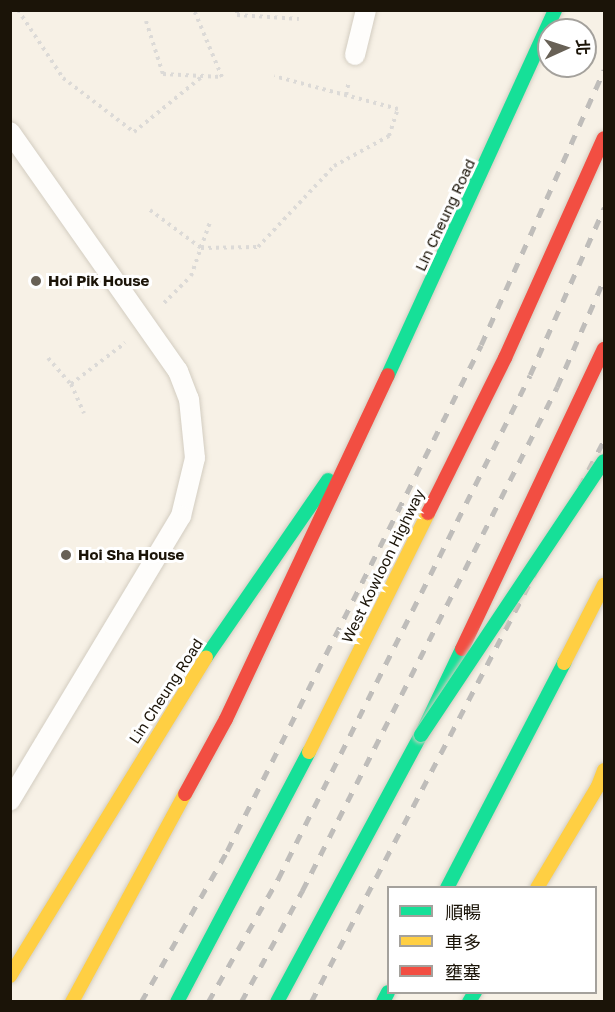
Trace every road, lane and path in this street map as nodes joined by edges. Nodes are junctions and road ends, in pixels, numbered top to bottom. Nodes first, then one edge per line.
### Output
1 (18, 10) edge
2 (194, 10) edge
3 (237, 10) edge
4 (366, 10) edge
5 (555, 10) edge
6 (299, 19) dead end
7 (146, 21) dead end
8 (355, 55) dead end
9 (204, 75) junction
10 (274, 76) dead end
11 (10, 132) edge
12 (604, 138) edge
13 (150, 210) dead end
14 (210, 222) dead end
15 (201, 248) junction
16 (146, 322) junction
17 (604, 349) edge
18 (48, 358) dead end
19 (71, 384) junction
20 (84, 413) dead end
21 (362, 431) junction
22 (604, 461) edge
23 (604, 585) edge
24 (421, 735) junction
25 (604, 770) edge
26 (601, 781) edge
27 (10, 801) edge
28 (448, 886) edge
29 (538, 886) edge
30 (10, 976) edge
31 (72, 1002) edge
32 (177, 1002) edge
33 (277, 1002) edge

1 - 9 path
2 - 9 path
3 - 6 path
4 - 8 lane
5 - 21 main road, Lin Cheung Road
7 - 9 path
10 - 15 path
11 - 16 lane
12 - 32 main road, West Kowloon Highway
13 - 15 path
14 - 15 path
15 - 16 path
16 - 19 path
16 - 27 lane
17 - 24 main road, bridge
18 - 19 path
19 - 20 path
21 - 30 main road, Lin Cheung Road
21 - 31 main road, Lin Cheung Road
22 - 24 main road, bridge
23 - 28 main road
24 - 33 main road
25 - 26 main road
26 - 29 main road

